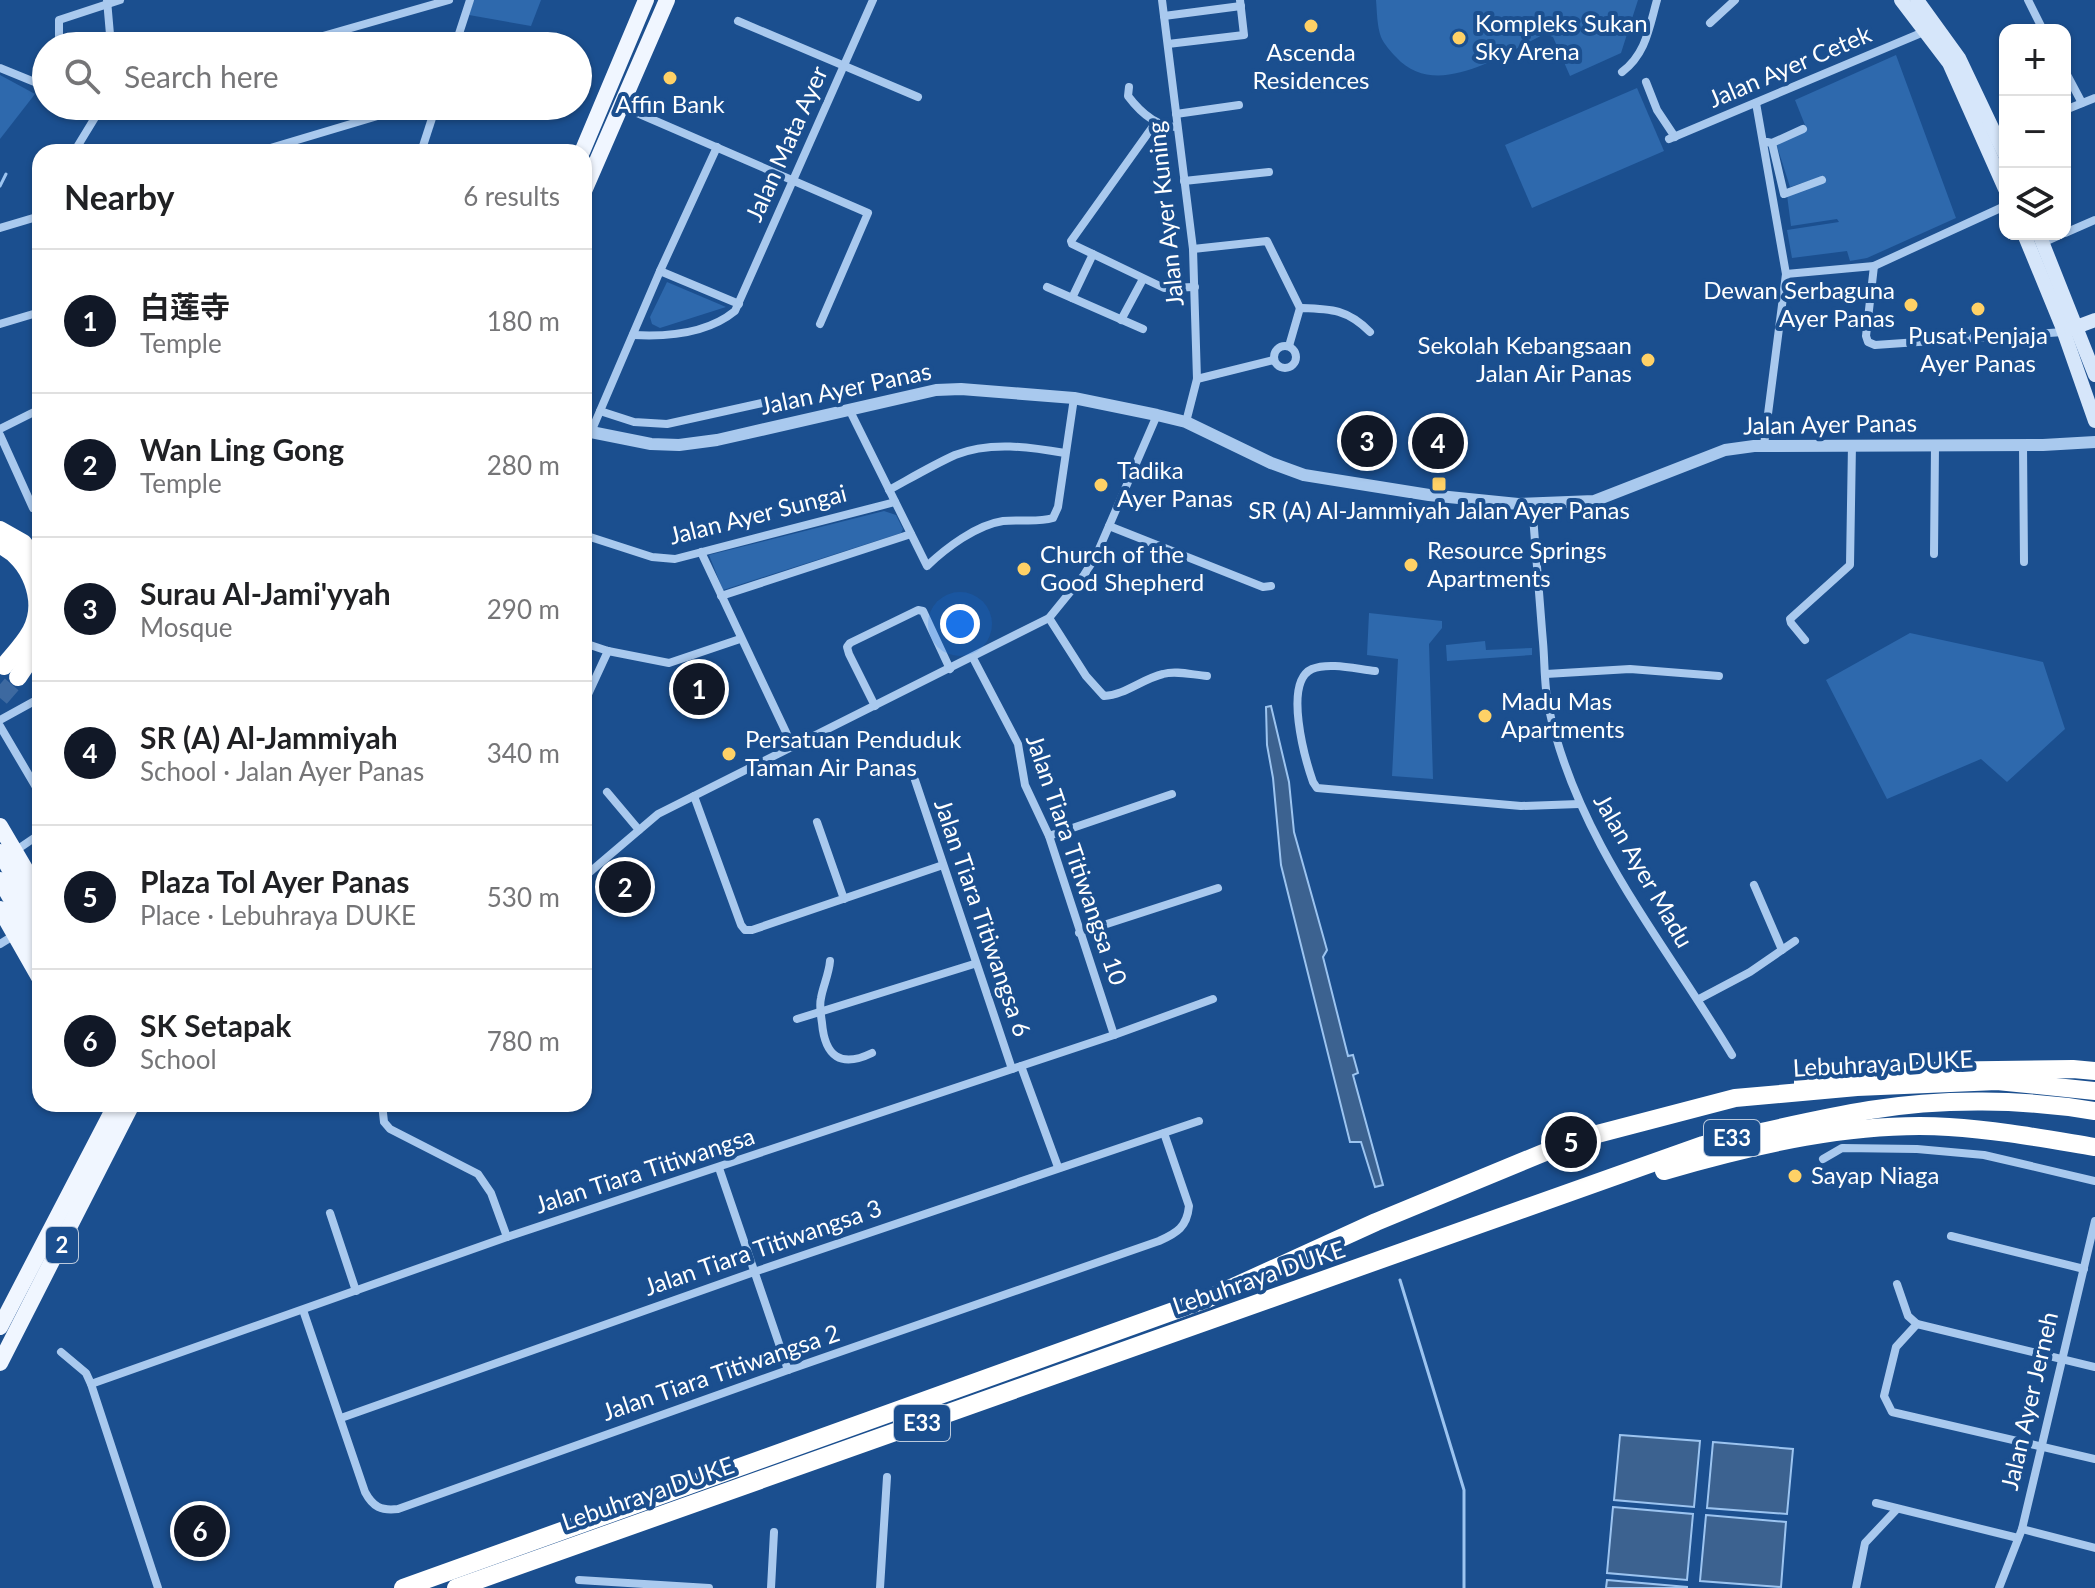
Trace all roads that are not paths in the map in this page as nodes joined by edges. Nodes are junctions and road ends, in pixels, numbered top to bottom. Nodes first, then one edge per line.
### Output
1 (120, 0) edge
2 (449, 0) edge
3 (470, 0) edge
4 (646, 0) edge
5 (667, 0) edge
6 (873, 0) edge
7 (1162, 0) edge
8 (1657, 0) edge
9 (1735, 0) edge
10 (1901, 0) edge
11 (1917, 0) edge
12 (2028, 0) edge
13 (108, 2) edge
14 (1240, 3) edge
15 (1164, 16) junction
16 (738, 21) dead end
17 (1710, 23) dead end
18 (2040, 24) edge
19 (1926, 31) junction
20 (59, 32) edge
21 (110, 32) edge
22 (337, 32) edge
23 (460, 32) edge
24 (1168, 44) junction
25 (844, 66) junction
26 (0, 68) edge
27 (1622, 72) dead end
28 (32, 81) edge
29 (1646, 82) dead end
30 (2071, 82) edge
31 (1129, 87) dead end
32 (918, 97) dead end
33 (2095, 98) edge
34 (1756, 103) junction
35 (2082, 103) junction
36 (1239, 105) dead end
37 (621, 106) junction
38 (2071, 108) edge
39 (1176, 114) junction
40 (93, 120) edge
41 (364, 120) edge
42 (431, 120) edge
43 (1156, 122) junction
44 (1177, 127) junction
45 (1803, 129) dead end
46 (1996, 138) edge
47 (1767, 142) junction
48 (79, 144) edge
49 (284, 144) edge
50 (424, 144) edge
51 (585, 144) edge
52 (717, 147) junction
53 (2001, 168) edge
54 (1269, 172) dead end
55 (592, 173) edge
56 (793, 180) junction
57 (1822, 180) dead end
58 (1184, 181) junction
59 (1999, 209) edge
60 (32, 218) edge
61 (2095, 220) edge
62 (0, 228) edge
63 (2071, 230) edge
64 (2034, 240) edge
65 (1193, 249) junction
66 (1093, 254) junction
67 (1874, 266) junction
68 (660, 271) junction
69 (1786, 274) junction
70 (1143, 279) junction
71 (1047, 287) dead end
72 (1195, 287) junction
73 (1072, 298) junction
74 (739, 304) junction
75 (1300, 308) junction
76 (32, 314) edge
77 (1121, 320) junction
78 (2095, 320) edge
79 (0, 324) edge
80 (820, 324) dead end
81 (1143, 329) dead end
82 (1370, 332) dead end
83 (2077, 334) edge
84 (633, 335) junction
85 (1289, 346) junction
86 (1274, 360) junction
87 (2095, 375) edge
88 (1197, 379) junction
89 (1074, 398) junction
90 (762, 403) dead end
91 (849, 409) junction
92 (600, 411) junction
93 (32, 413) edge
94 (1157, 415) junction
95 (2095, 421) edge
96 (592, 422) edge
97 (1186, 422) junction
98 (0, 429) edge
99 (592, 432) edge
100 (0, 435) edge
101 (2095, 442) edge
102 (1852, 444) junction
103 (1764, 445) junction
104 (2023, 445) junction
105 (1935, 446) junction
106 (1065, 453) junction
107 (889, 490) junction
108 (895, 502) junction
109 (1532, 503) junction
110 (32, 506) edge
111 (1109, 526) junction
112 (0, 530) edge
113 (911, 534) junction
114 (592, 537) edge
115 (0, 545) edge
116 (701, 552) junction
117 (1934, 554) dead end
118 (32, 555) edge
119 (2024, 562) dead end
120 (32, 579) edge
121 (1271, 586) dead end
122 (721, 596) junction
123 (1049, 618) junction
124 (32, 629) edge
125 (740, 639) junction
126 (1805, 640) dead end
127 (592, 646) edge
128 (32, 651) edge
129 (608, 651) junction
130 (973, 658) junction
131 (950, 669) junction
132 (1375, 671) dead end
133 (1546, 674) junction
134 (1207, 676) dead end
135 (1719, 676) dead end
136 (592, 686) edge
137 (32, 703) edge
138 (875, 706) junction
139 (0, 723) edge
140 (793, 747) junction
141 (32, 780) edge
142 (915, 780) dead end
143 (607, 792) dead end
144 (1172, 794) dead end
145 (694, 796) junction
146 (1579, 804) junction
147 (817, 822) dead end
148 (0, 826) edge
149 (639, 830) junction
150 (1049, 836) junction
151 (32, 838) edge
152 (7, 852) edge
153 (943, 865) junction
154 (592, 870) edge
155 (0, 880) edge
156 (32, 884) edge
157 (1754, 885) dead end
158 (1218, 888) dead end
159 (844, 899) junction
160 (32, 907) edge
161 (0, 909) edge
162 (1079, 933) junction
163 (32, 935) edge
164 (7, 940) edge
165 (1795, 941) dead end
166 (1782, 950) junction
167 (830, 961) dead end
168 (974, 964) junction
169 (32, 970) edge
170 (1213, 999) dead end
171 (1699, 999) junction
172 (821, 1012) junction
173 (797, 1019) dead end
174 (1114, 1035) junction
175 (872, 1053) dead end
176 (1732, 1055) dead end
177 (2095, 1060) edge
178 (1016, 1067) junction
179 (2095, 1071) edge
180 (2071, 1078) junction
181 (2095, 1091) edge
182 (2095, 1111) edge
183 (104, 1112) edge
184 (112, 1112) edge
185 (129, 1112) edge
186 (134, 1112) edge
187 (383, 1112) edge
188 (1199, 1121) dead end
189 (122, 1127) junction
190 (1164, 1133) junction
191 (98, 1138) junction
192 (1582, 1138) dead end
193 (1560, 1146) dead end
194 (2095, 1147) edge
195 (1823, 1159) dead end
196 (1058, 1167) junction
197 (719, 1168) junction
198 (2095, 1181) edge
199 (1586, 1188) junction
200 (330, 1213) dead end
201 (2095, 1221) edge
202 (1951, 1236) dead end
203 (507, 1237) junction
204 (2084, 1269) junction
205 (754, 1272) junction
206 (1897, 1284) dead end
207 (356, 1291) junction
208 (303, 1310) junction
209 (1917, 1324) junction
210 (0, 1327) edge
211 (61, 1352) dead end
212 (2063, 1359) junction
213 (0, 1363) edge
214 (2095, 1367) edge
215 (788, 1370) junction
216 (91, 1384) junction
217 (341, 1418) junction
218 (2043, 1447) junction
219 (2095, 1459) edge
220 (887, 1477) dead end
221 (1876, 1503) dead end
222 (1897, 1509) junction
223 (774, 1532) dead end
224 (2020, 1534) junction
225 (2095, 1548) edge
226 (579, 1580) dead end
227 (158, 1588) edge
228 (403, 1588) edge
229 (456, 1588) edge
230 (709, 1588) edge
231 (771, 1588) edge
232 (880, 1588) edge
233 (1856, 1588) edge
234 (1999, 1588) edge

1 - 13 street
2 - 22 street
3 - 23 street
4 - 51 main road
5 - 37 main road
6 - 25 street, Jalan Mata Ayer
7 - 15 street, Jalan Ayer Kuning
8 - 27 street
9 - 17 street
10 - 19 main road
11 - 46 main road
12 - 18 street
13 - 20 street
13 - 21 street
14 - 15 street
14 - 24 street
15 - 24 street, Jalan Ayer Kuning
16 - 25 street
19 - 34 street, Jalan Ayer Cetek
19 - 46 main road
24 - 39 street, Jalan Ayer Kuning
25 - 32 street
25 - 56 street, Jalan Mata Ayer
26 - 28 street
29 - 34 street, Jalan Ayer Cetek
30 - 35 street
31 - 43 street
33 - 35 street
34 - 47 street
35 - 38 street
36 - 39 street
37 - 52 street
37 - 55 main road
39 - 44 street, Jalan Ayer Kuning
40 - 48 street
41 - 49 street
42 - 50 street
43 - 44 street
43 - 66 street
44 - 58 street, Jalan Ayer Kuning
45 - 47 street
46 - 53 main road
47 - 57 street
47 - 69 street
52 - 56 street
52 - 68 street
54 - 58 street
56 - 74 street, Jalan Mata Ayer
56 - 80 street
58 - 65 street, Jalan Ayer Kuning
59 - 67 street
60 - 62 street
61 - 63 street
64 - 83 main road
65 - 72 street, Jalan Ayer Kuning
65 - 75 street
66 - 70 street
66 - 73 street
67 - 69 street
67 - 83 street
68 - 74 street
68 - 84 street
69 - 103 street
70 - 72 street
70 - 77 street
71 - 73 street
72 - 88 street, Jalan Ayer Kuning
73 - 77 street
74 - 84 street
75 - 82 street
75 - 85 street
76 - 79 street
77 - 81 street
78 - 83 main road
83 - 87 main road
83 - 95 main road
84 - 92 street
85 - 86 street
85 - 86 street
86 - 88 street
88 - 97 street, Jalan Ayer Kuning
89 - 91 street, Jalan Ayer Panas
89 - 94 street, Jalan Ayer Panas
89 - 106 street
90 - 92 street
91 - 99 street, Jalan Ayer Panas
91 - 107 street
92 - 96 street
93 - 98 street
94 - 97 street, Jalan Ayer Panas
94 - 111 street
97 - 109 street, Jalan Ayer Panas
100 - 110 street
101 - 104 street, Jalan Ayer Panas
102 - 103 street, Jalan Ayer Panas
102 - 105 street, Jalan Ayer Panas
102 - 126 street
103 - 109 street, Jalan Ayer Panas
104 - 105 street, Jalan Ayer Panas
104 - 119 street
105 - 117 street
106 - 107 street
106 - 113 street
107 - 108 street
108 - 113 street
108 - 116 street, Jalan Ayer Sungai
109 - 133 street, Jalan Ayer Madu
111 - 121 street
111 - 123 street
112 - 118 highway
113 - 122 street
114 - 116 street, Jalan Ayer Sungai
115 - 120 highway
116 - 122 street
122 - 125 street
123 - 130 street
123 - 134 street
124 - 128 highway
125 - 129 street
125 - 140 street
127 - 129 street
129 - 136 street
130 - 131 street
130 - 150 street, Jalan Tiara Titiwangsa 10
131 - 138 street
131 - 138 street
132 - 146 street
133 - 135 street
133 - 146 street, Jalan Ayer Madu
137 - 139 street
138 - 140 street
139 - 141 street
140 - 145 street
142 - 153 street, Jalan Tiara Titiwangsa 6
143 - 149 street
144 - 150 street
145 - 149 street
145 - 159 street
146 - 171 street, Jalan Ayer Madu
147 - 159 street
148 - 152 main road
149 - 154 street
150 - 162 street, Jalan Tiara Titiwangsa 10
151 - 152 street
152 - 156 main road
152 - 160 main road
153 - 159 street
153 - 168 street, Jalan Tiara Titiwangsa 6
155 - 163 main road
157 - 166 street
158 - 162 street
161 - 164 main road
162 - 174 street, Jalan Tiara Titiwangsa 10
164 - 169 main road
165 - 166 street
166 - 171 street
167 - 172 street
168 - 172 street
168 - 178 street, Jalan Tiara Titiwangsa 6
170 - 174 street, Jalan Tiara Titiwangsa
171 - 176 street, Jalan Ayer Madu
172 - 173 street
172 - 175 street
174 - 178 street, Jalan Tiara Titiwangsa
177 - 180 highway
178 - 196 street, Jalan Tiara Titiwangsa 6
178 - 197 street, Jalan Tiara Titiwangsa
179 - 180 highway
180 - 181 highway, Lebuhraya DUKE / E33
180 - 192 highway, Lebuhraya DUKE / E33
182 - 199 highway, Lebuhraya DUKE / E33
183 - 191 main road
184 - 191 main road
185 - 189 main road
186 - 189 main road
187 - 203 street
188 - 190 street, Jalan Tiara Titiwangsa 3
189 - 213 main road, 2
190 - 196 street, Jalan Tiara Titiwangsa 3
190 - 215 street, Jalan Tiara Titiwangsa 2
191 - 210 main road, 2
193 - 228 highway, Lebuhraya DUKE / E33
194 - 199 highway
195 - 198 street
196 - 205 street, Jalan Tiara Titiwangsa 3
197 - 203 street, Jalan Tiara Titiwangsa
197 - 205 street
199 - 229 highway, Lebuhraya DUKE / E33
200 - 207 street
201 - 204 street, Jalan Ayer Jerneh
202 - 204 street
203 - 207 street, Jalan Tiara Titiwangsa
204 - 212 street, Jalan Ayer Jerneh
205 - 215 street
205 - 217 street, Jalan Tiara Titiwangsa 3
206 - 209 street
207 - 208 street, Jalan Tiara Titiwangsa
208 - 216 street, Jalan Tiara Titiwangsa
208 - 217 street, Jalan Tiara Titiwangsa 2
209 - 212 street
209 - 218 street
211 - 216 street
212 - 214 street
212 - 218 street, Jalan Ayer Jerneh
215 - 217 street, Jalan Tiara Titiwangsa 2
216 - 227 street
218 - 219 street
218 - 224 street, Jalan Ayer Jerneh
220 - 232 street
221 - 222 street
222 - 224 street
222 - 233 street
223 - 231 street
224 - 225 street
224 - 234 street, Jalan Ayer Jerneh
226 - 230 street

